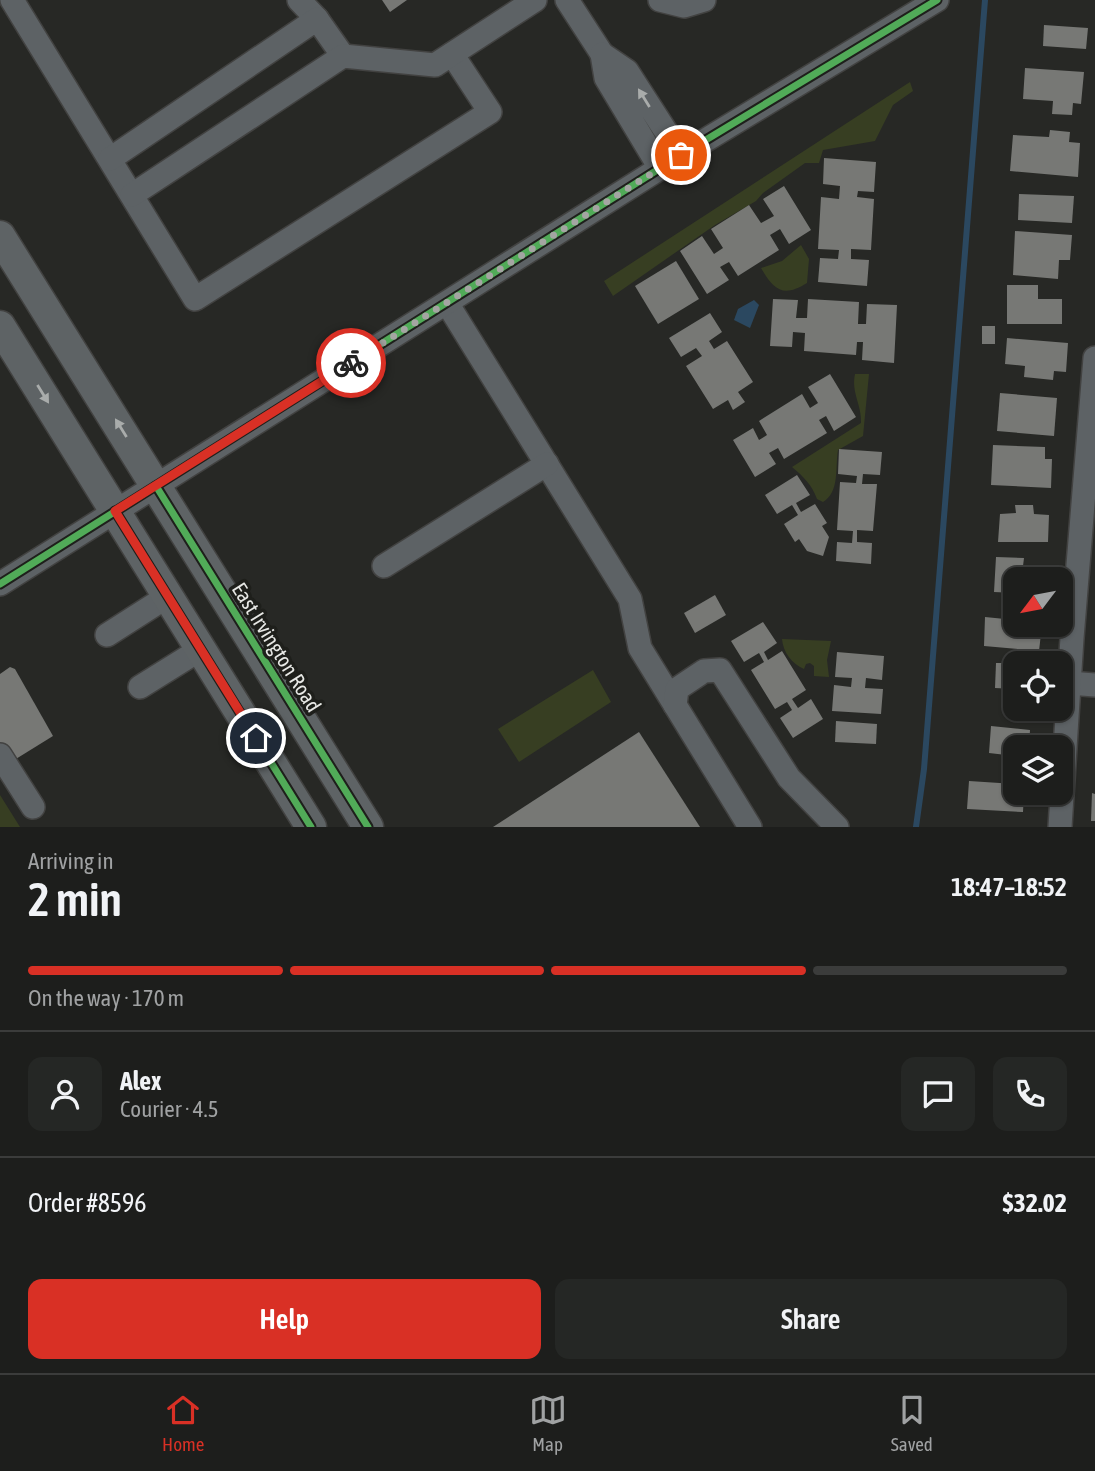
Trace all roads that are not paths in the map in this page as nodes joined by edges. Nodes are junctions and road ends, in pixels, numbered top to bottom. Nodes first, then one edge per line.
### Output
1 (12, 0) edge
2 (299, 0) edge
3 (536, 0) edge
4 (567, 0) edge
5 (660, 0) edge
6 (704, 0) edge
7 (937, 0) edge
8 (317, 19) junction
9 (452, 54) junction
10 (602, 54) junction
11 (343, 56) junction
12 (681, 155) junction
13 (110, 159) junction
14 (660, 169) junction
15 (132, 195) junction
16 (0, 236) edge
17 (447, 303) junction
18 (0, 326) edge
19 (1095, 358) edge
20 (547, 464) junction
21 (156, 486) junction
22 (115, 511) junction
23 (384, 566) dead end
24 (0, 584) edge
25 (168, 596) junction
26 (107, 635) dead end
27 (201, 649) junction
28 (1072, 651) edge
29 (1073, 683) edge
30 (1095, 685) edge
31 (140, 687) dead end
32 (675, 705) junction
33 (1067, 721) edge
34 (0, 755) edge
35 (33, 807) dead end
36 (311, 827) edge
37 (368, 827) edge
38 (750, 827) edge
39 (837, 827) edge
40 (1060, 827) edge

1 - 13 street
2 - 8 street
3 - 9 street
4 - 10 street
5 - 6 street
7 - 12 street
8 - 11 street
8 - 13 street
9 - 11 street
9 - 15 street
12 -> 10 street
10 - 14 street
11 - 15 street
12 - 14 street
13 - 15 street
14 - 17 street
21 -> 16 main road, East Irvington Road
17 - 20 street
17 - 21 street
18 -> 22 main road
19 - 28 street
20 - 23 street
20 - 32 street
21 - 22 street
21 - 37 main road, East Irvington Road
22 - 24 street
22 - 25 main road
25 - 26 street
25 - 27 main road
27 - 31 street
27 - 36 main road
29 - 30 street
32 - 38 street
32 - 39 street
33 - 40 street
34 - 35 street

